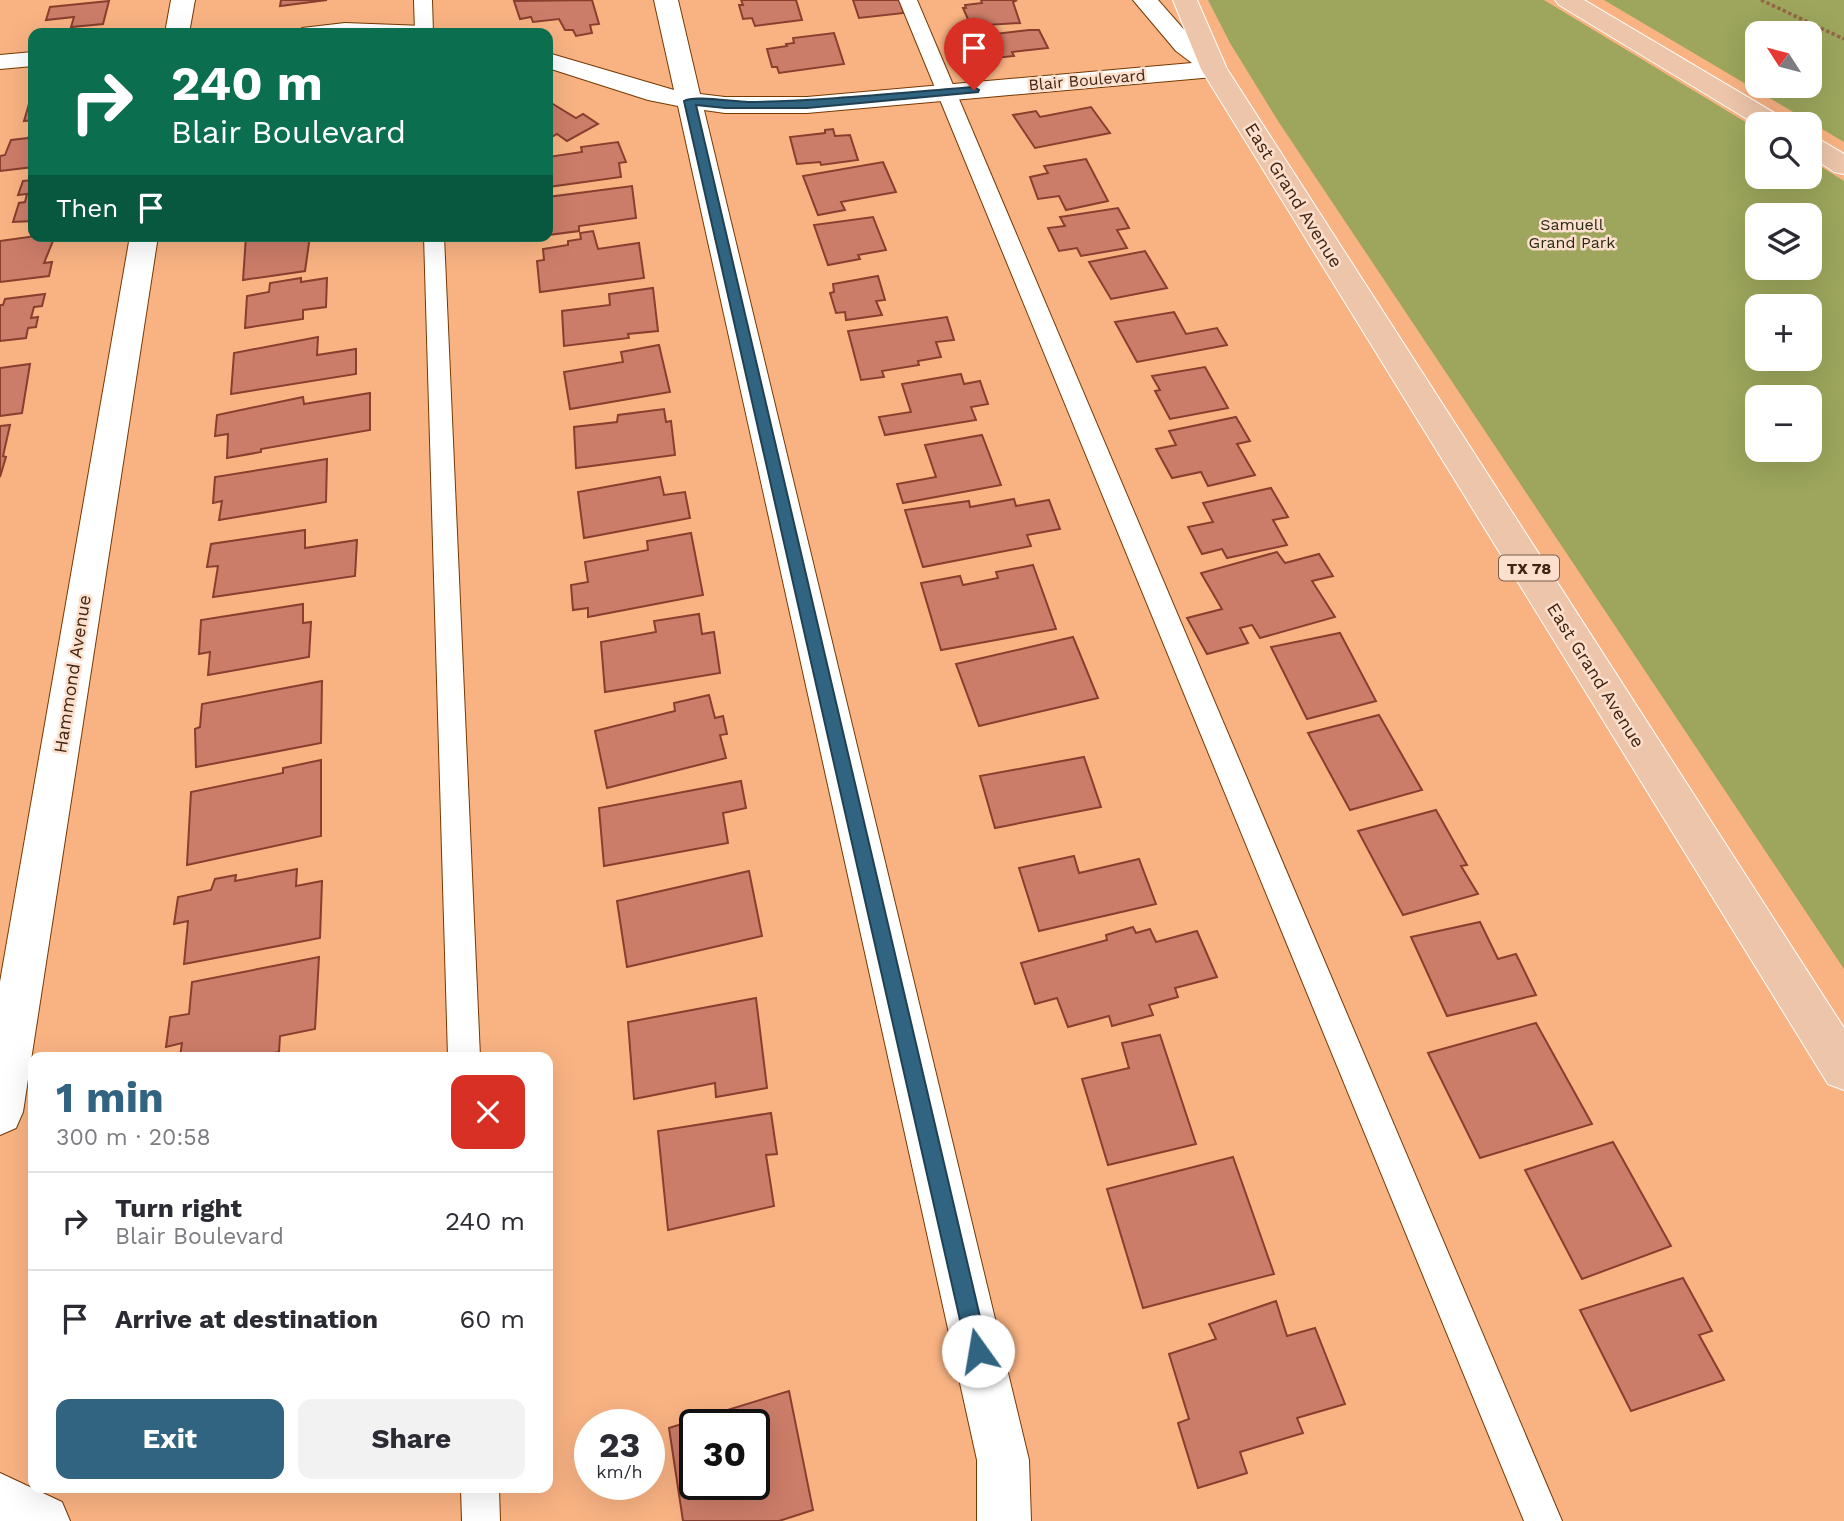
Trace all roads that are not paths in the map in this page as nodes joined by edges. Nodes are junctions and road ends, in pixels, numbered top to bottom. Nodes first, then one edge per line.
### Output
1 (183, 0) edge
2 (423, 0) edge
3 (666, 0) edge
4 (908, 0) edge
5 (1146, 0) edge
6 (1185, 0) edge
7 (1567, 0) edge
8 (178, 28) edge
9 (424, 28) edge
10 (28, 59) edge
11 (0, 62) edge
12 (553, 62) edge
13 (1214, 69) junction
14 (947, 92) junction
15 (690, 101) junction
16 (1754, 112) edge
17 (1822, 152) edge
18 (1844, 166) edge
19 (143, 242) edge
20 (434, 242) edge
21 (464, 1052) edge
22 (1844, 1068) edge
23 (0, 1112) edge
24 (480, 1493) edge
25 (0, 1499) edge
26 (43, 1521) edge
27 (481, 1521) edge
28 (1004, 1521) edge
29 (1543, 1521) edge

1 - 8 street
2 - 9 lane
3 - 15 street
4 - 14 lane
5 - 13 street, East Grand Avenue
6 - 13 main road, East Grand Avenue / TX 78
7 - 16 main road
10 - 11 street
12 - 15 street, Blair Boulevard
13 - 14 street, Blair Boulevard
13 - 22 main road, East Grand Avenue / TX 78
14 - 15 street, Blair Boulevard
14 - 29 lane
15 - 28 street
17 - 18 main road
19 - 23 street, Hammond Avenue
20 - 21 lane
24 - 27 lane
25 - 26 street

